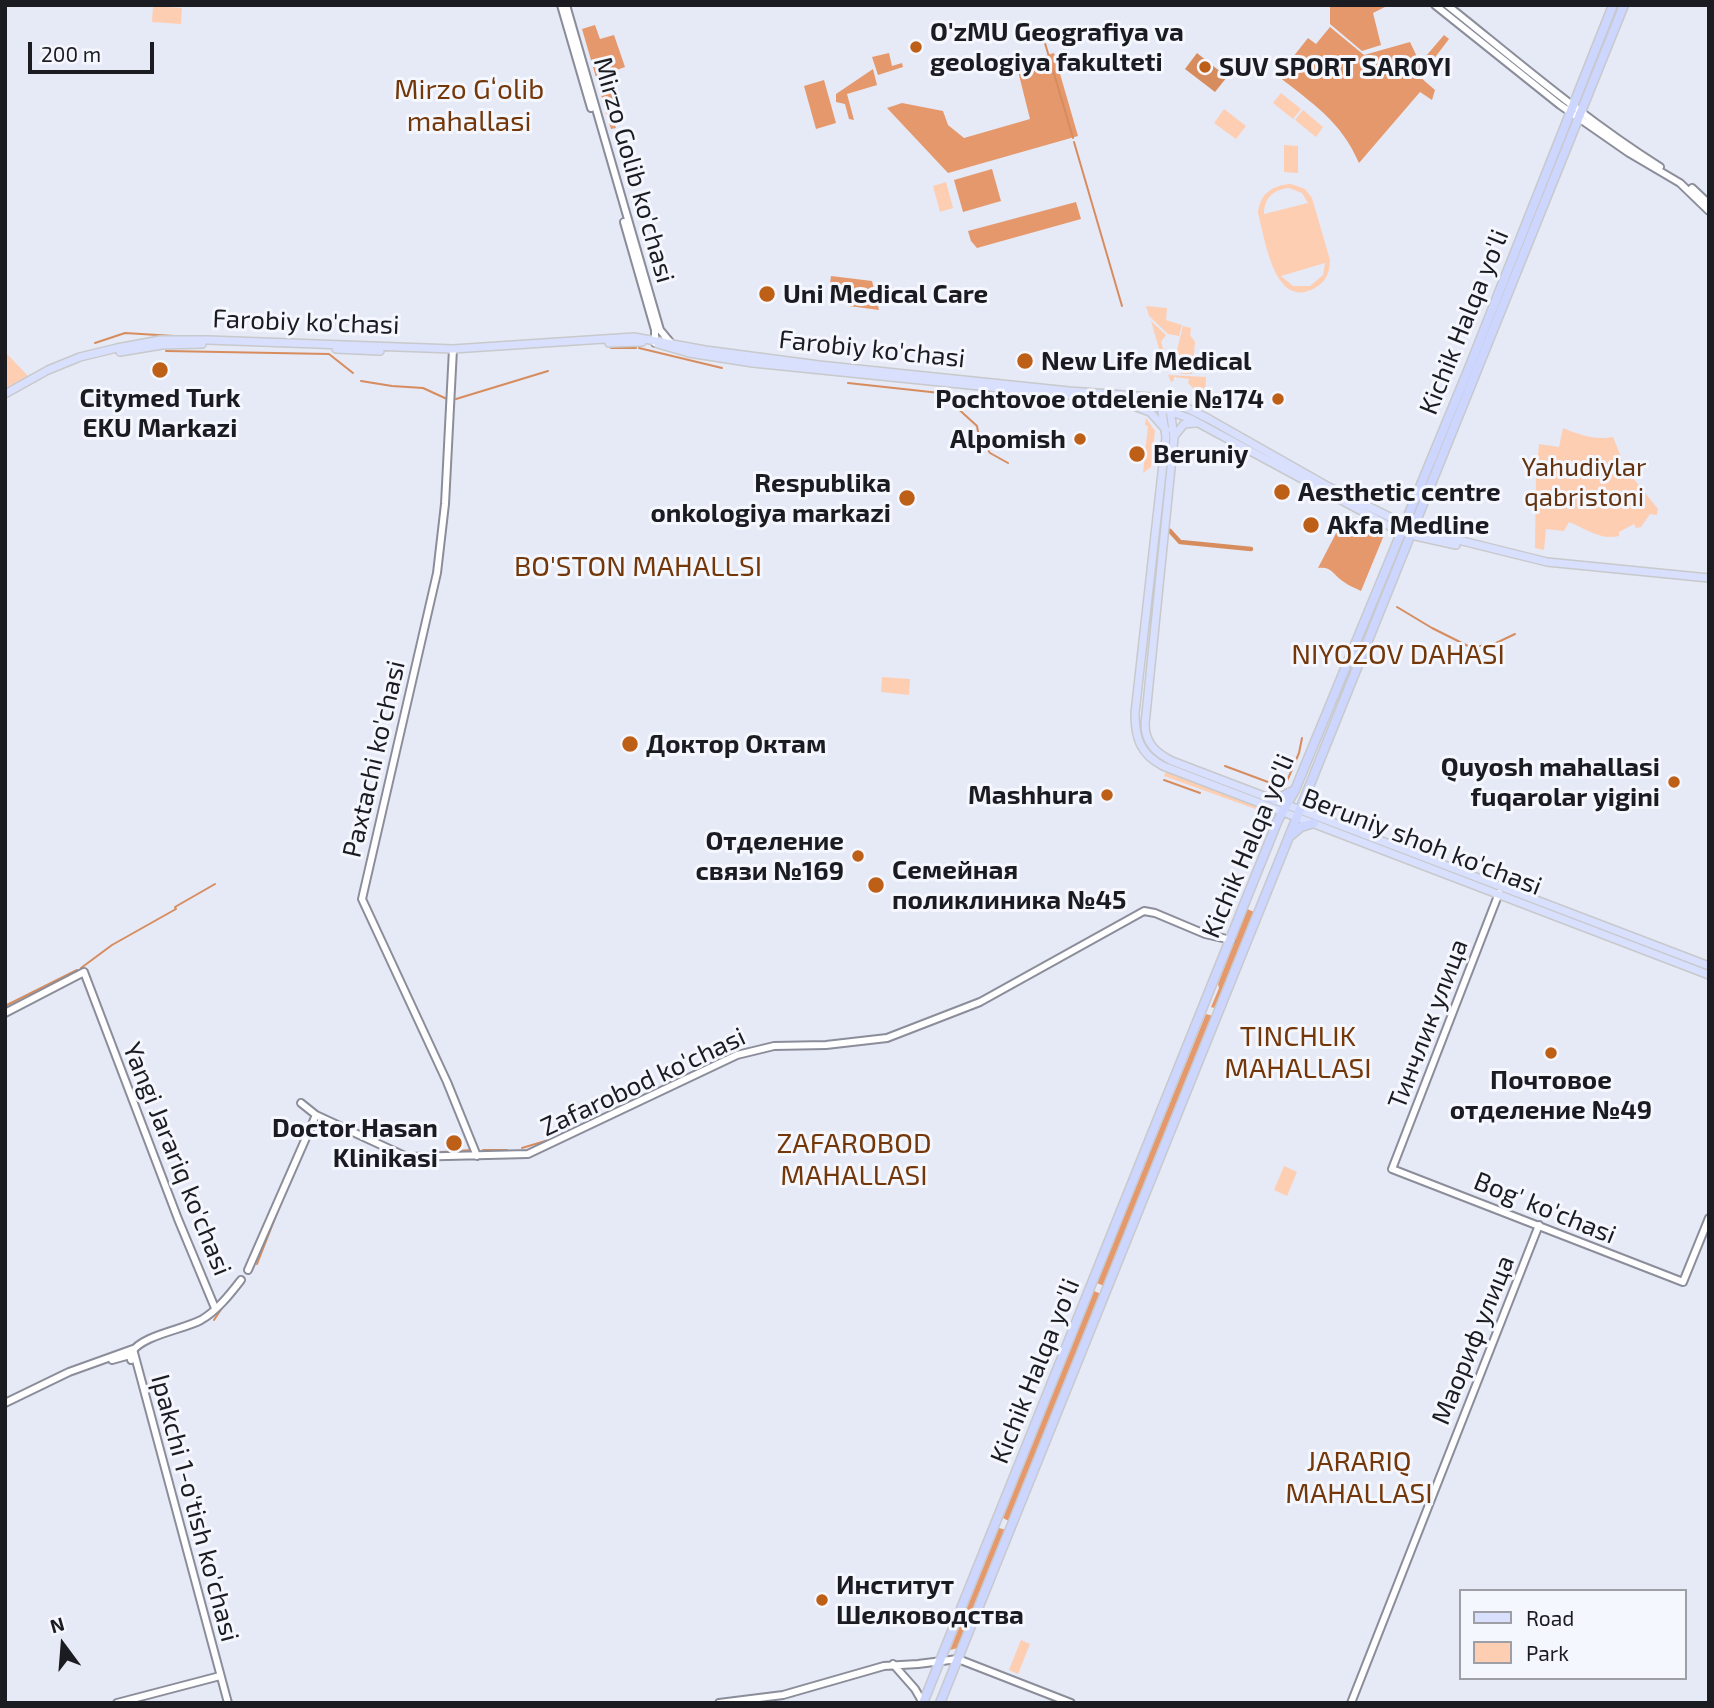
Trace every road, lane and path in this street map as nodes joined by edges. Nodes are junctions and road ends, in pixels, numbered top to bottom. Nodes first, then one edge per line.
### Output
1 (564, 5) edge
2 (1435, 5) edge
3 (1447, 5) edge
4 (1613, 5) edge
5 (1623, 5) edge
6 (1457, 18) junction
7 (1575, 112) junction
8 (1709, 204) edge
9 (1709, 211) edge
10 (1527, 235) junction
11 (660, 331) junction
12 (657, 342) junction
13 (670, 342) junction
14 (453, 351) junction
15 (5, 396) edge
16 (1123, 401) junction
17 (1165, 405) junction
18 (1171, 411) junction
19 (1197, 423) junction
20 (1166, 431) junction
21 (1174, 438) junction
22 (1402, 528) junction
23 (1412, 532) junction
24 (1709, 580) edge
25 (1152, 645) junction
26 (1143, 656) junction
27 (1149, 671) junction
28 (1336, 690) junction
29 (1346, 694) junction
30 (1330, 706) junction
31 (1339, 709) junction
32 (1295, 790) junction
33 (1306, 791) junction
34 (1270, 797) junction
35 (1285, 808) junction
36 (1297, 813) junction
37 (1316, 820) junction
38 (1287, 839) junction
39 (1495, 884) junction
40 (1514, 891) junction
41 (1499, 894) junction
42 (1244, 906) junction
43 (1258, 912) junction
44 (1231, 940) junction
45 (1709, 966) edge
46 (1709, 975) edge
47 (1205, 1006) junction
48 (1217, 1012) junction
49 (5, 1013) edge
50 (301, 1103) dead end
51 (316, 1115) junction
52 (477, 1156) junction
53 (1392, 1169) joint
54 (1709, 1218) edge
55 (1539, 1225) junction
56 (250, 1267) dead end
57 (241, 1280) dead end
58 (1092, 1285) junction
59 (1105, 1292) junction
60 (215, 1308) junction
61 (131, 1352) junction
62 (5, 1405) edge
63 (958, 1658) junction
64 (940, 1662) junction
65 (893, 1664) junction
66 (218, 1677) junction
67 (117, 1703) edge
68 (226, 1703) edge
69 (719, 1703) edge
70 (923, 1703) edge
71 (940, 1703) edge
72 (1071, 1703) edge
73 (1351, 1703) edge

1 - 11 street, Mirzo Golib ko'chasi
1 - 12 street, Mirzo Golib ko'chasi
2 - 6 street
3 - 6 street
4 - 7 highway, Kichik Halqa yo'li
5 - 7 highway, Kichik Halqa yo'li
6 - 7 street
7 - 8 street
7 - 9 street
7 - 10 highway, Kichik Halqa yo'li
10 - 22 highway, Kichik Halqa yo'li
10 - 23 highway, Kichik Halqa yo'li
11 - 12 street
11 - 13 street, Mirzo Golib ko'chasi
12 - 13 main road, Farobiy ko'chasi
12 - 14 main road, Farobiy ko'chasi
12 - 16 main road, Farobiy ko'chasi
13 - 17 main road, Farobiy ko'chasi
14 - 15 main road, Farobiy ko'chasi
14 - 52 street, Paxtachi ko'chasi
16 - 17 main road, Farobiy ko'chasi
16 - 20 main road
17 - 18 main road, Beruniy shoh ko'chasi
17 - 20 main road, Beruniy shoh ko'chasi
17 - 22 main road, Farobiy ko'chasi
18 - 19 main road, Farobiy ko'chasi
18 - 21 main road, Beruniy shoh ko'chasi
19 - 21 main road
19 - 22 main road, Farobiy ko'chasi
20 - 26 main road, Beruniy shoh ko'chasi
21 - 25 main road, Beruniy shoh ko'chasi
22 - 23 main road, Farobiy ko'chasi
22 - 28 highway, Kichik Halqa yo'li
23 - 24 main road, Farobiy ko'chasi
23 - 29 highway, Kichik Halqa yo'li
25 - 26 main road
25 - 27 main road, Beruniy shoh ko'chasi
26 - 27 main road
26 - 35 main road, Beruniy shoh ko'chasi
27 - 34 main road, Beruniy shoh ko'chasi
28 - 29 highway
28 - 30 highway, Kichik Halqa yo'li
29 - 31 highway, Kichik Halqa yo'li
30 - 31 highway
30 - 32 highway, Kichik Halqa yo'li
31 - 33 highway, Kichik Halqa yo'li
32 - 34 highway
32 - 35 highway, Kichik Halqa yo'li
33 - 36 highway, Kichik Halqa yo'li
33 - 37 main road
34 - 35 main road, Beruniy shoh ko'chasi
35 - 36 main road, Beruniy shoh ko'chasi
35 - 42 highway, Kichik Halqa yo'li
36 - 37 main road, Beruniy shoh ko'chasi
36 - 38 highway, Kichik Halqa yo'li
37 - 38 highway
37 - 39 main road, Beruniy shoh ko'chasi
37 - 41 main road, Beruniy shoh ko'chasi
38 - 43 highway, Kichik Halqa yo'li
39 - 40 main road, Beruniy shoh ko'chasi
39 - 41 street
40 - 41 street
40 - 45 main road, Beruniy shoh ko'chasi
41 - 46 main road, Beruniy shoh ko'chasi
41 - 53 street, Тинчлик улица
42 - 43 highway
42 - 44 highway, Kichik Halqa yo'li
43 - 48 highway, Kichik Halqa yo'li
44 - 47 highway, Kichik Halqa yo'li
44 - 52 street, Zafarobod ko'chasi
47 - 48 highway
47 - 58 highway, Kichik Halqa yo'li
48 - 59 highway, Kichik Halqa yo'li
49 - 60 street, Yangi Jarariq ko'chasi
50 - 51 street, Zafarobod ko'chasi
51 - 52 street, Zafarobod ko'chasi
51 - 56 street
53 - 55 street, Bog' ko'chasi
54 - 55 street, Bog' ko'chasi
55 - 73 street, Маориф улица
57 - 60 street
58 - 59 highway
58 - 64 highway, Kichik Halqa yo'li
59 - 63 highway, Kichik Halqa yo'li
60 - 61 street
61 - 62 street
61 - 66 street, Ipakchi 1-o'tish ko'chasi
63 - 64 street
63 - 71 highway, Kichik Halqa yo'li
63 - 72 street
64 - 65 street
64 - 70 highway, Kichik Halqa yo'li
65 - 69 street
65 - 70 street
66 - 67 street
66 - 68 street, Ipakchi 1-o'tish ko'chasi

